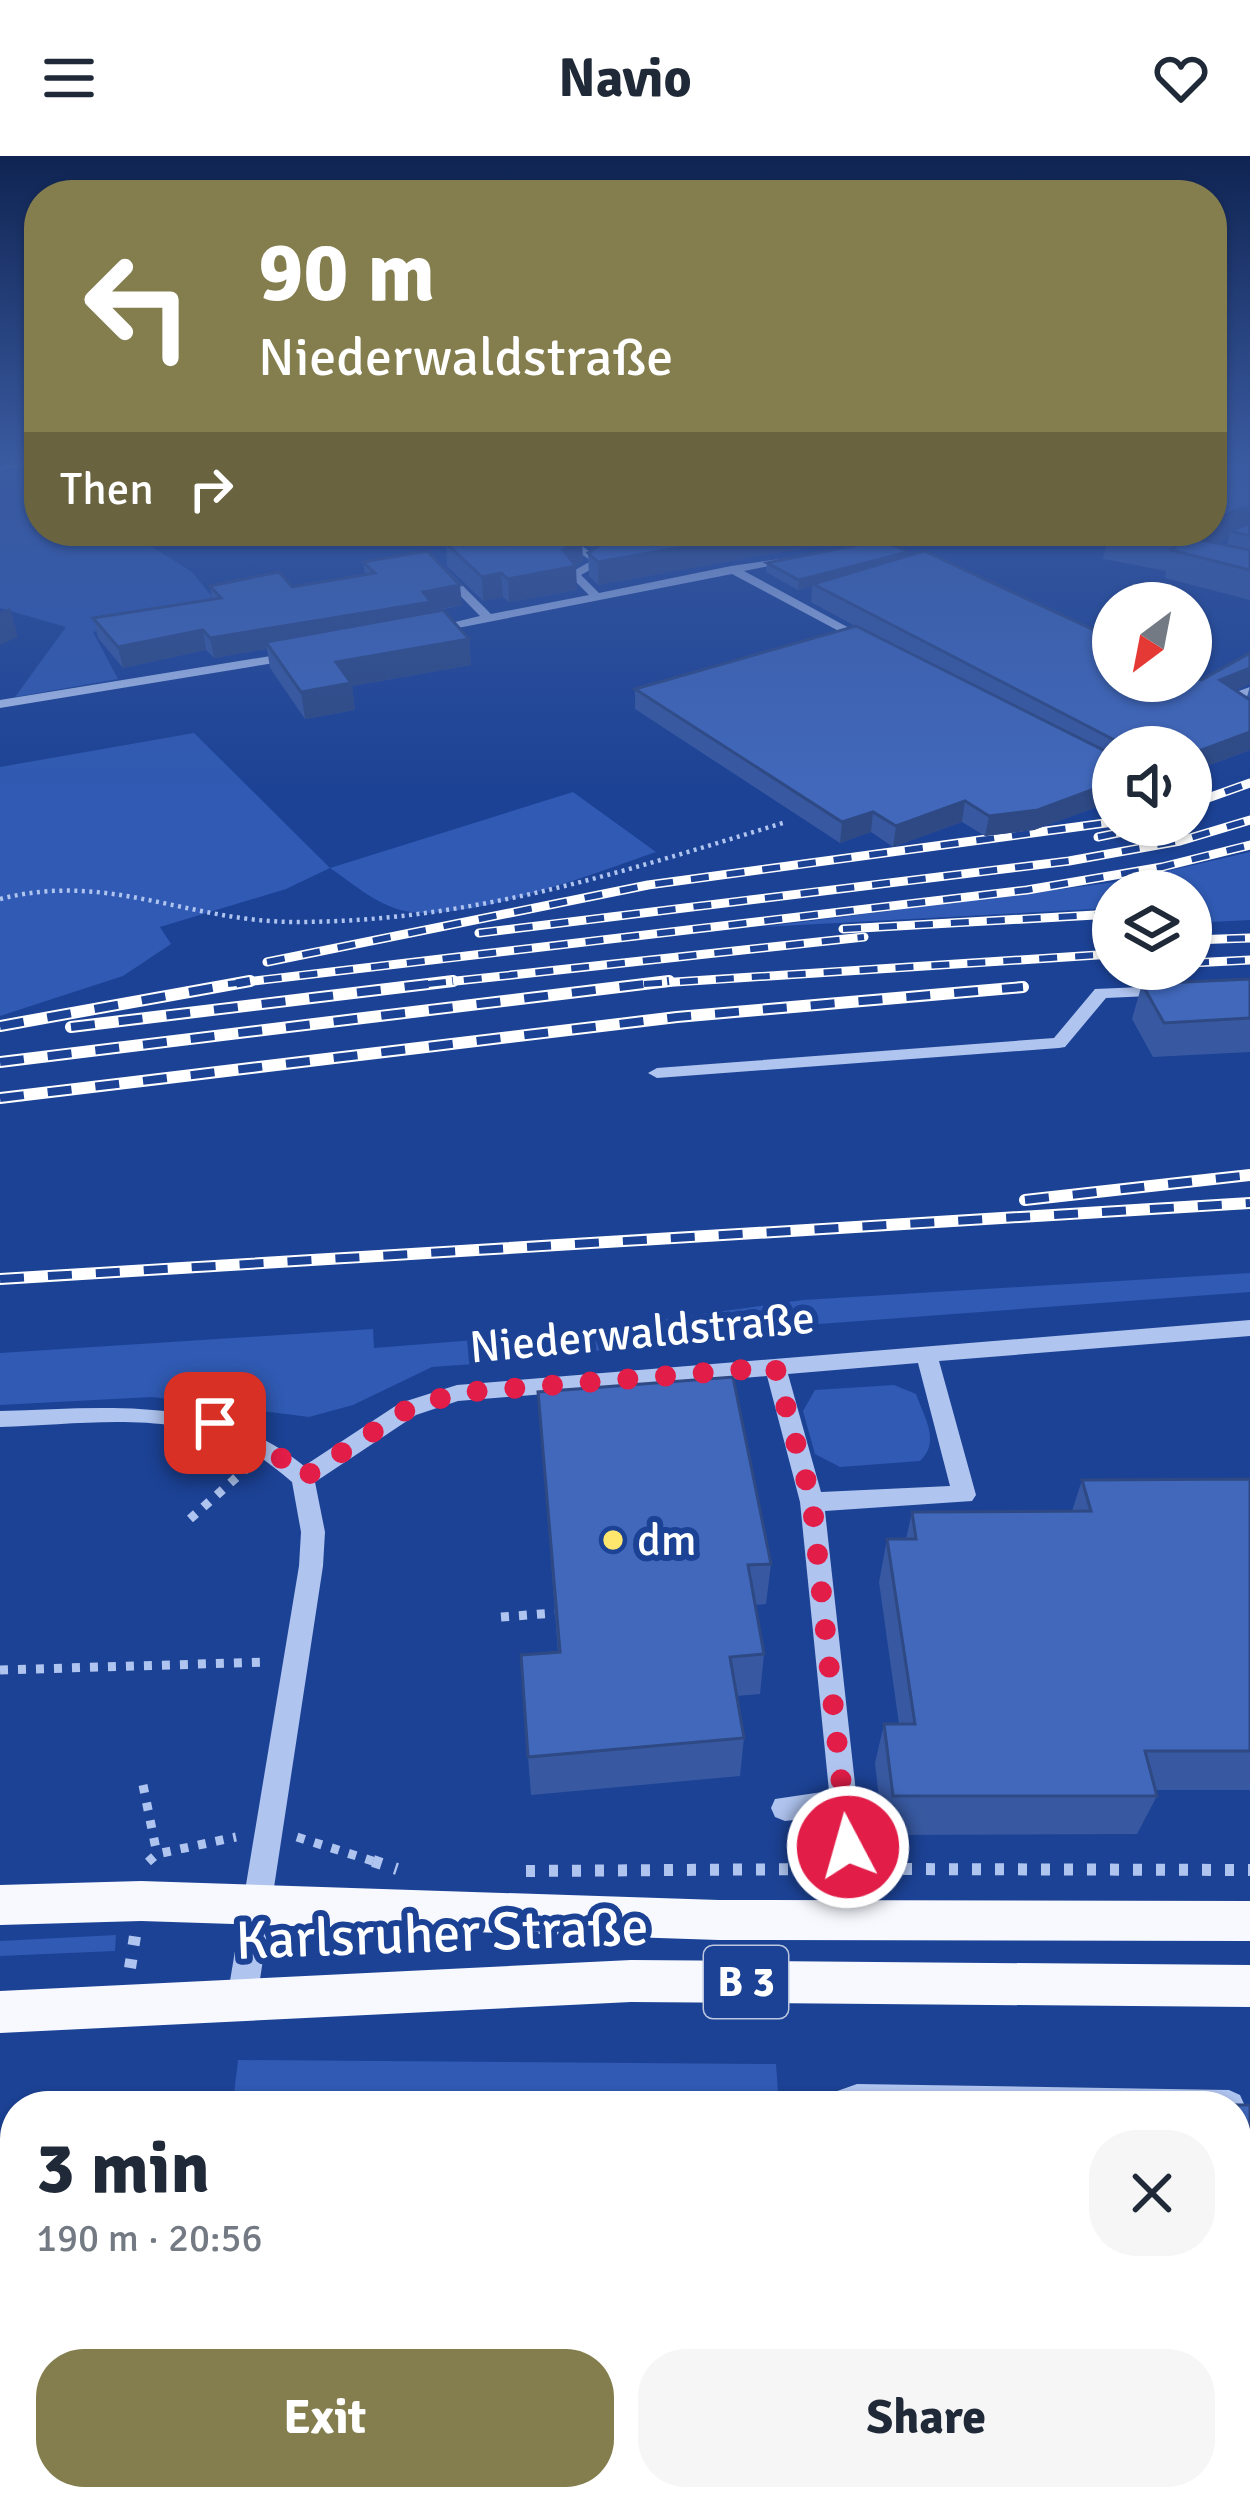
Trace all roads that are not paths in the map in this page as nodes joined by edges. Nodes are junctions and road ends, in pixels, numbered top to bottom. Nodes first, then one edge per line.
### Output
1 (443, 572) edge
2 (578, 572) edge
3 (717, 572) edge
4 (736, 572) edge
5 (809, 594) edge
6 (596, 596) junction
7 (789, 600) junction
8 (487, 617) junction
9 (418, 631) edge
10 (890, 653) edge
11 (304, 654) edge
12 (1250, 692) edge
13 (0, 704) edge
14 (1250, 715) edge
15 (1186, 990) edge
16 (657, 1073) dead end
17 (1250, 1328) edge
18 (926, 1354) junction
19 (775, 1367) junction
20 (0, 1420) edge
21 (303, 1478) junction
22 (812, 1502) junction
23 (843, 1802) junction
24 (785, 1808) dead end
25 (0, 1905) edge
26 (258, 1907) junction
27 (856, 1920) junction
28 (1250, 1921) edge
29 (1250, 1986) edge
30 (242, 1999) junction
31 (0, 2012) edge

1 - 8 street
2 - 6 street
3 - 6 street
4 - 7 street
5 - 7 street
6 - 8 street
7 - 10 street
8 - 9 street
11 - 13 street
12 - 14 street
15 - 16 street
17 - 18 street, Niederwaldstraße
18 - 19 street, Niederwaldstraße
18 - 22 street
19 - 21 street, Niederwaldstraße
19 - 22 street
20 - 21 street
21 - 26 street
22 - 23 street
23 - 24 street
23 - 27 street
25 - 26 main road, Karlsruher Straße / B 3
26 - 27 main road, Karlsruher Straße / B 3
26 - 30 street
27 - 28 main road, Karlsruher Straße / B 3
29 - 30 main road, Karlsruher Straße / B 3
30 - 31 main road, Karlsruher Straße / B 3

